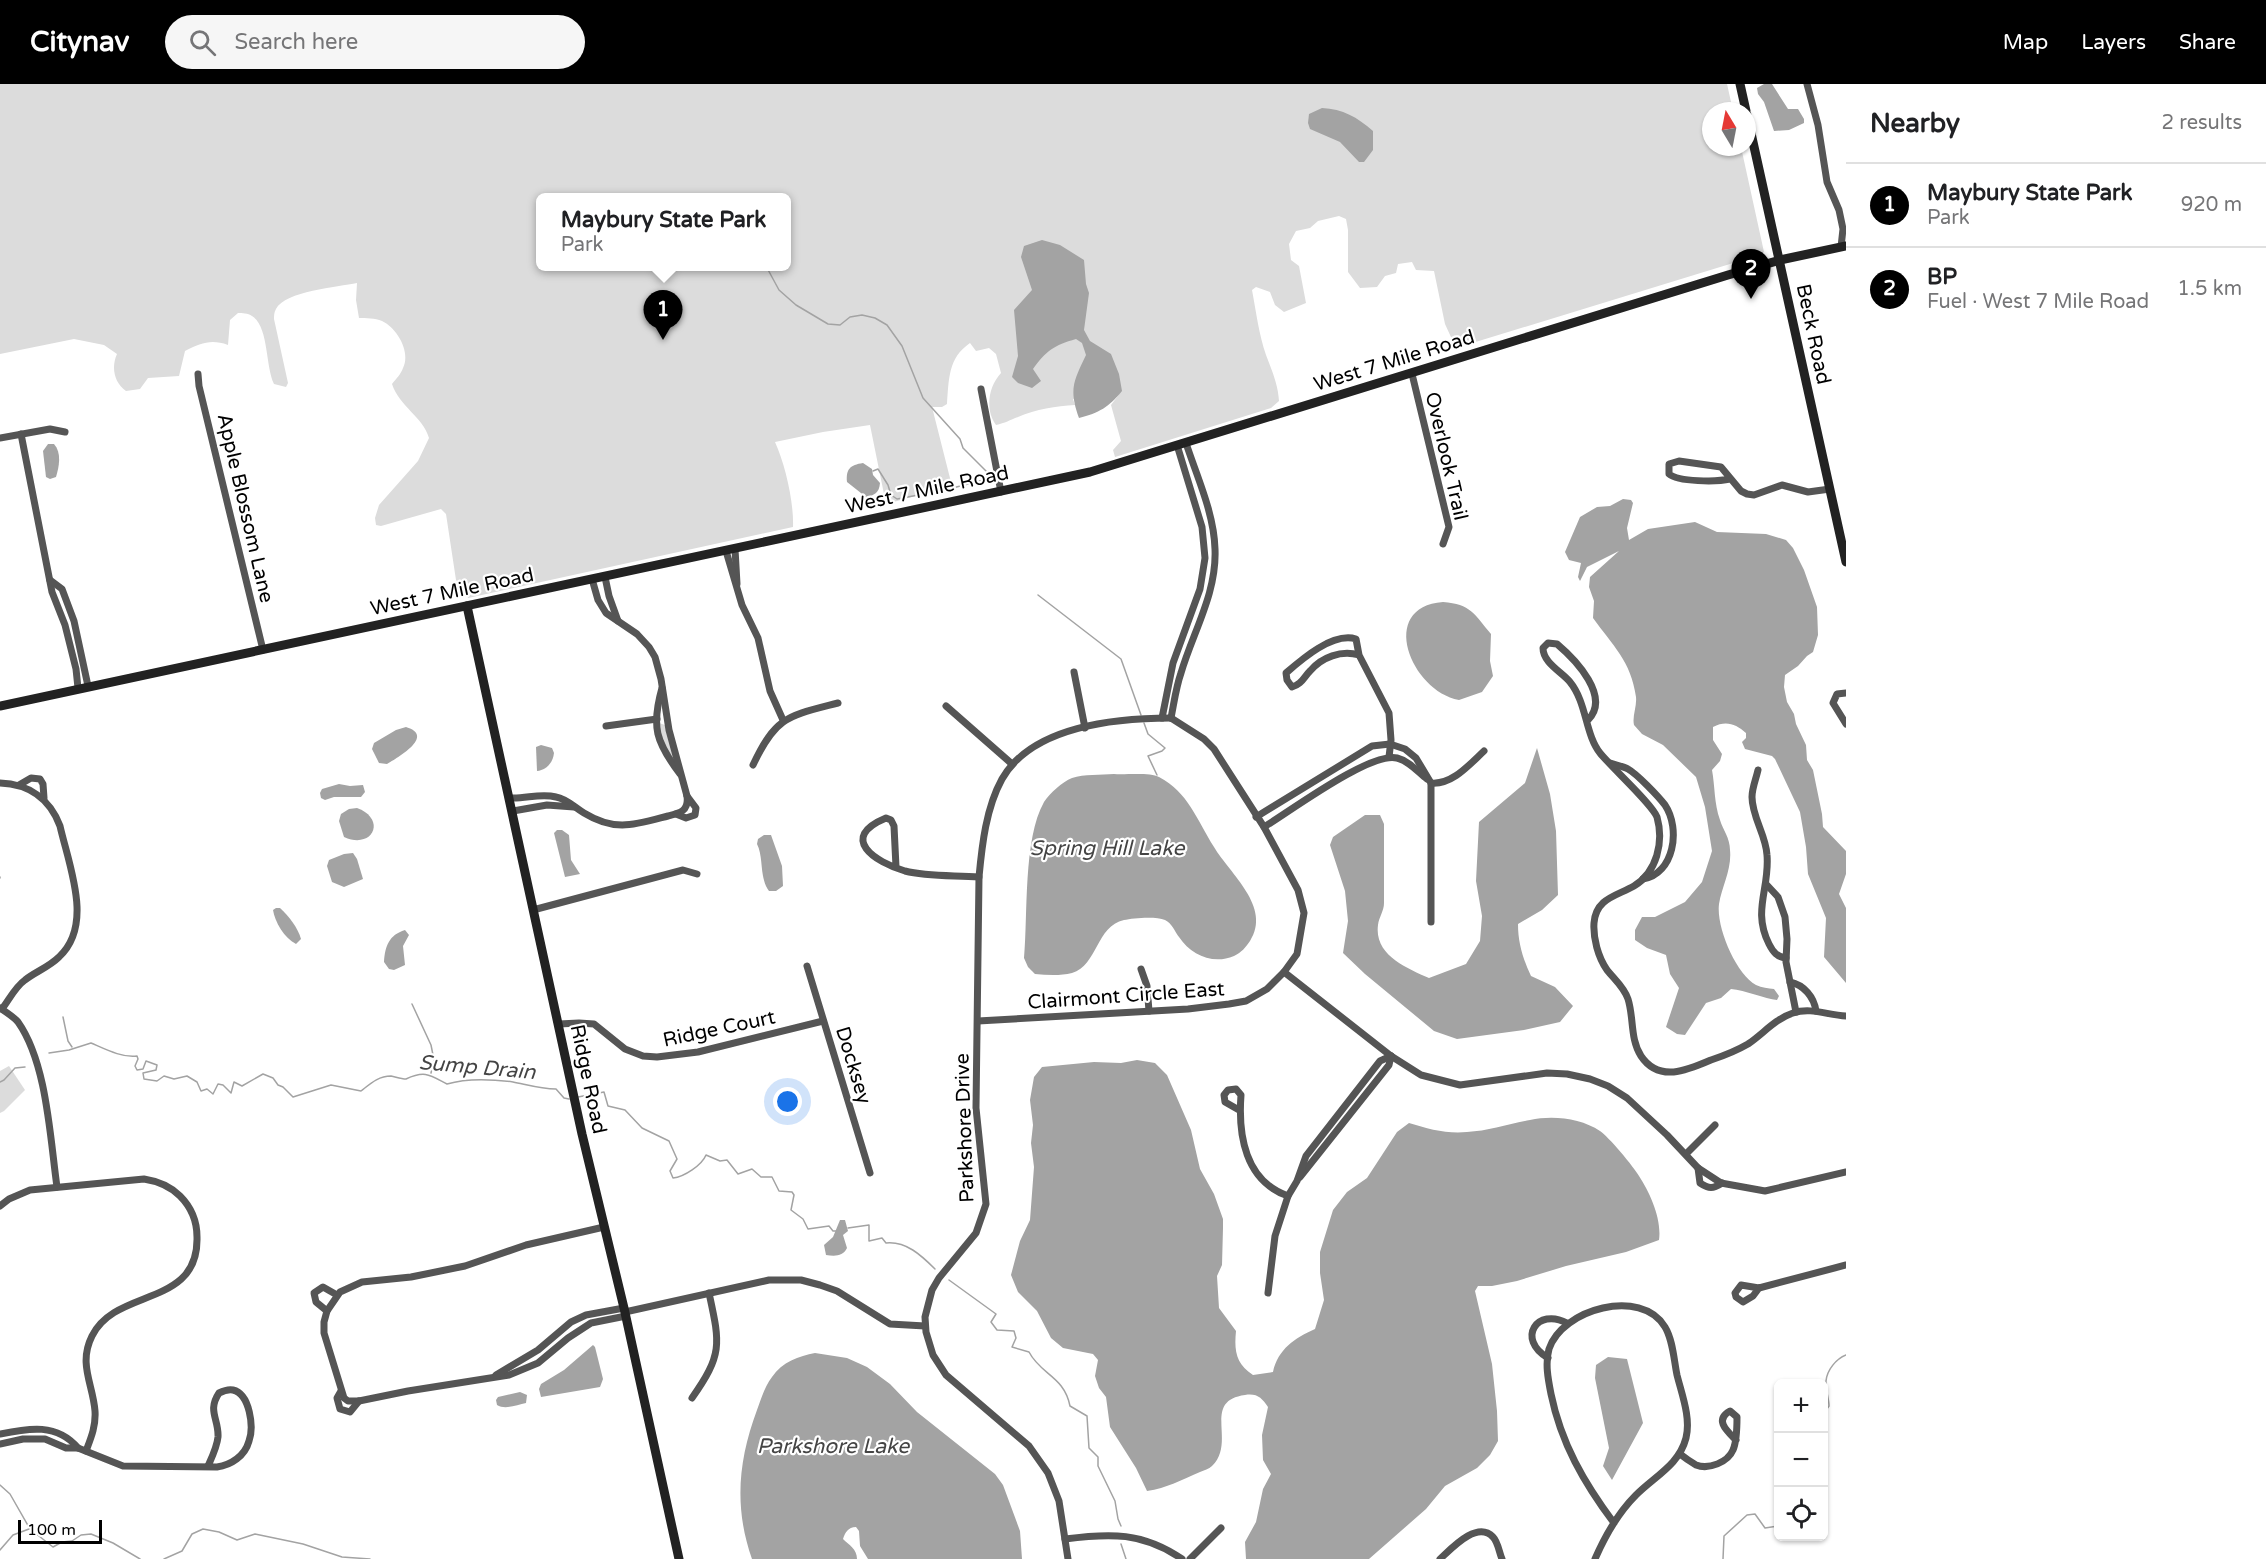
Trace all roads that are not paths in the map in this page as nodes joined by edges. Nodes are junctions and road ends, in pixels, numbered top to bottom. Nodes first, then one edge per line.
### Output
1 (1740, 84) edge
2 (1807, 84) edge
3 (1744, 102) edge
4 (1756, 153) edge
5 (1844, 247) edge
6 (1780, 260) junction
7 (198, 374) dead end
8 (1412, 374) junction
9 (981, 389) dead end
10 (65, 432) dead end
11 (21, 434) junction
12 (0, 438) edge
13 (1182, 444) junction
14 (1730, 479) junction
15 (1830, 489) junction
16 (1001, 492) junction
17 (1208, 510) junction
18 (1198, 513) junction
19 (1443, 544) dead end
20 (730, 550) junction
21 (1846, 562) edge
22 (1204, 573) junction
23 (1214, 574) junction
24 (604, 577) junction
25 (592, 579) junction
26 (50, 580) junction
27 (467, 606) junction
28 (618, 621) junction
29 (78, 638) junction
30 (69, 640) junction
31 (1182, 641) junction
32 (1191, 644) junction
33 (263, 650) junction
34 (1359, 655) junction
35 (1074, 672) dead end
36 (663, 686) junction
37 (83, 687) junction
38 (1846, 693) edge
39 (838, 703) dead end
40 (0, 706) edge
41 (946, 706) dead end
42 (667, 718) junction
43 (1162, 718) junction
44 (1171, 718) junction
45 (655, 719) junction
46 (783, 720) junction
47 (1588, 720) junction
48 (1846, 724) edge
49 (606, 726) dead end
50 (1085, 728) junction
51 (1390, 744) junction
52 (1484, 751) dead end
53 (1389, 757) junction
54 (1610, 763) junction
55 (753, 765) dead end
56 (1012, 765) junction
57 (1337, 766) junction
58 (1758, 770) dead end
59 (682, 776) junction
60 (1344, 776) junction
61 (0, 783) edge
62 (1431, 783) junction
63 (19, 785) junction
64 (1307, 785) junction
65 (1314, 796) junction
66 (44, 798) junction
67 (510, 798) junction
68 (574, 807) junction
69 (513, 811) junction
70 (1256, 817) junction
71 (1672, 824) junction
72 (1264, 827) junction
73 (1658, 828) junction
74 (896, 867) junction
75 (697, 874) dead end
76 (979, 877) junction
77 (1643, 879) junction
78 (1766, 884) junction
79 (533, 910) junction
80 (1431, 922) dead end
81 (1786, 958) junction
82 (807, 966) dead end
83 (1142, 969) dead end
84 (1284, 972) junction
85 (1790, 982) junction
86 (1, 1009) edge
87 (1149, 1011) junction
88 (1816, 1011) junction
89 (1796, 1012) junction
90 (1846, 1017) edge
91 (823, 1021) junction
92 (978, 1021) junction
93 (559, 1024) junction
94 (1391, 1056) junction
95 (1239, 1110) dead end
96 (1715, 1125) dead end
97 (1686, 1154) junction
98 (1698, 1168) junction
99 (1846, 1172) edge
100 (870, 1173) dead end
101 (1722, 1183) junction
102 (57, 1187) junction
103 (1288, 1196) junction
104 (0, 1206) edge
105 (604, 1227) junction
106 (1846, 1265) edge
107 (1760, 1288) dead end
108 (709, 1293) junction
109 (1268, 1293) dead end
110 (337, 1295) junction
111 (327, 1311) junction
112 (625, 1312) junction
113 (1567, 1323) junction
114 (925, 1326) junction
115 (547, 1343) junction
116 (554, 1352) junction
117 (1548, 1358) junction
118 (494, 1376) junction
119 (692, 1398) dead end
120 (22, 1430) junction
121 (0, 1434) edge
122 (23, 1439) junction
123 (1736, 1440) dead end
124 (0, 1444) edge
125 (82, 1449) junction
126 (1680, 1454) junction
127 (208, 1466) junction
128 (1614, 1523) junction
129 (1221, 1528) dead end
130 (1065, 1539) junction
131 (679, 1559) edge
132 (1068, 1559) edge
133 (1182, 1559) edge
134 (1190, 1559) edge
135 (1440, 1559) edge
136 (1502, 1559) edge
137 (1595, 1559) edge

1 - 3 street, Beck Road
2 - 5 street
4 - 6 street, Beck Road
5 - 6 street, West 7 Mile Road
6 - 8 street, West 7 Mile Road
6 - 15 street, Beck Road
7 - 33 street, Apple Blossom Lane
8 - 13 street, West 7 Mile Road
8 - 19 street, Overlook Trail
9 - 16 street
10 - 11 street
11 - 12 street
11 - 26 street
13 - 16 street, West 7 Mile Road
13 - 17 street
13 - 18 street
14 - 14 street
14 - 15 street
15 - 21 street, Beck Road
16 - 20 street, West 7 Mile Road
17 - 18 street
17 - 23 street
18 - 22 street
20 - 24 street, West 7 Mile Road
20 - 46 street
22 - 23 street
22 - 31 street
23 - 32 street
24 - 25 street, West 7 Mile Road
24 - 28 street
25 - 27 street, West 7 Mile Road
25 - 28 street
26 - 29 street
26 - 30 street
27 - 33 street, West 7 Mile Road
27 - 67 street, Ridge Road
28 - 36 street
29 - 30 street
29 - 37 street
30 - 37 street
31 - 32 street
31 - 43 street
32 - 44 street
33 - 37 street, West 7 Mile Road
34 - 34 street
34 - 51 street
35 - 50 street
36 - 42 street
36 - 45 street
37 - 40 street, West 7 Mile Road
38 - 48 street
39 - 46 street
41 - 56 street
42 - 45 street
42 - 59 street
43 - 44 street
43 - 50 street
44 - 70 street, Clairmont Circle East
45 - 49 street
45 - 59 street
46 - 55 street
47 - 47 street
47 - 54 street
50 - 56 street
51 - 53 street
51 - 57 street
51 - 62 street
52 - 62 street
53 - 60 street
53 - 62 street
54 - 71 street
54 - 73 street
56 - 76 street, Parkshore Drive
57 - 60 street
57 - 64 street
58 - 78 street
59 - 68 street
60 - 65 street
61 - 63 street
62 - 80 street
63 - 66 street
63 - 66 street
64 - 65 street
64 - 70 street
65 - 72 street
66 - 86 street
67 - 68 street
67 - 69 street, Ridge Road
68 - 69 street
69 - 79 street, Ridge Road
70 - 72 street, Clairmont Circle East
71 - 73 street
71 - 77 street
72 - 84 street, Clairmont Circle East
73 - 77 street
74 - 74 street
74 - 76 street
75 - 79 street
76 - 92 street, Parkshore Drive
77 - 89 street
78 - 81 street
78 - 81 street
79 - 93 street, Ridge Road
81 - 85 street
82 - 91 street, Docksey
83 - 87 street
84 - 87 street, Clairmont Circle East
84 - 94 street
85 - 88 street
85 - 89 street
86 - 102 street
87 - 92 street, Clairmont Circle East
88 - 89 street
88 - 90 street
91 - 93 street, Ridge Court
91 - 100 street, Docksey
92 - 114 street, Parkshore Drive
93 - 105 street, Ridge Road
94 - 97 street
94 - 103 street
95 - 103 street
96 - 97 street
97 - 98 street
98 - 101 street
98 - 101 street
99 - 101 street
102 - 104 street
102 - 125 street
103 - 109 street
105 - 110 street
105 - 112 street, Ridge Road
106 - 107 street
108 - 112 street
108 - 114 street
108 - 119 street
110 - 111 street
110 - 111 street
111 - 118 street
112 - 115 street
112 - 116 street
112 - 131 street, Ridge Road
113 - 117 street
113 - 117 street
113 - 126 street
114 - 130 street, Parkshore Drive
115 - 116 street
115 - 118 street
116 - 118 street
117 - 128 street
120 - 121 street
120 - 122 street
120 - 125 street
122 - 124 street
122 - 125 street
123 - 126 street
125 - 127 street
126 - 128 street
127 - 127 street
128 - 137 street
129 - 134 street
130 - 132 street, Parkshore Drive
130 - 133 street
135 - 136 street

